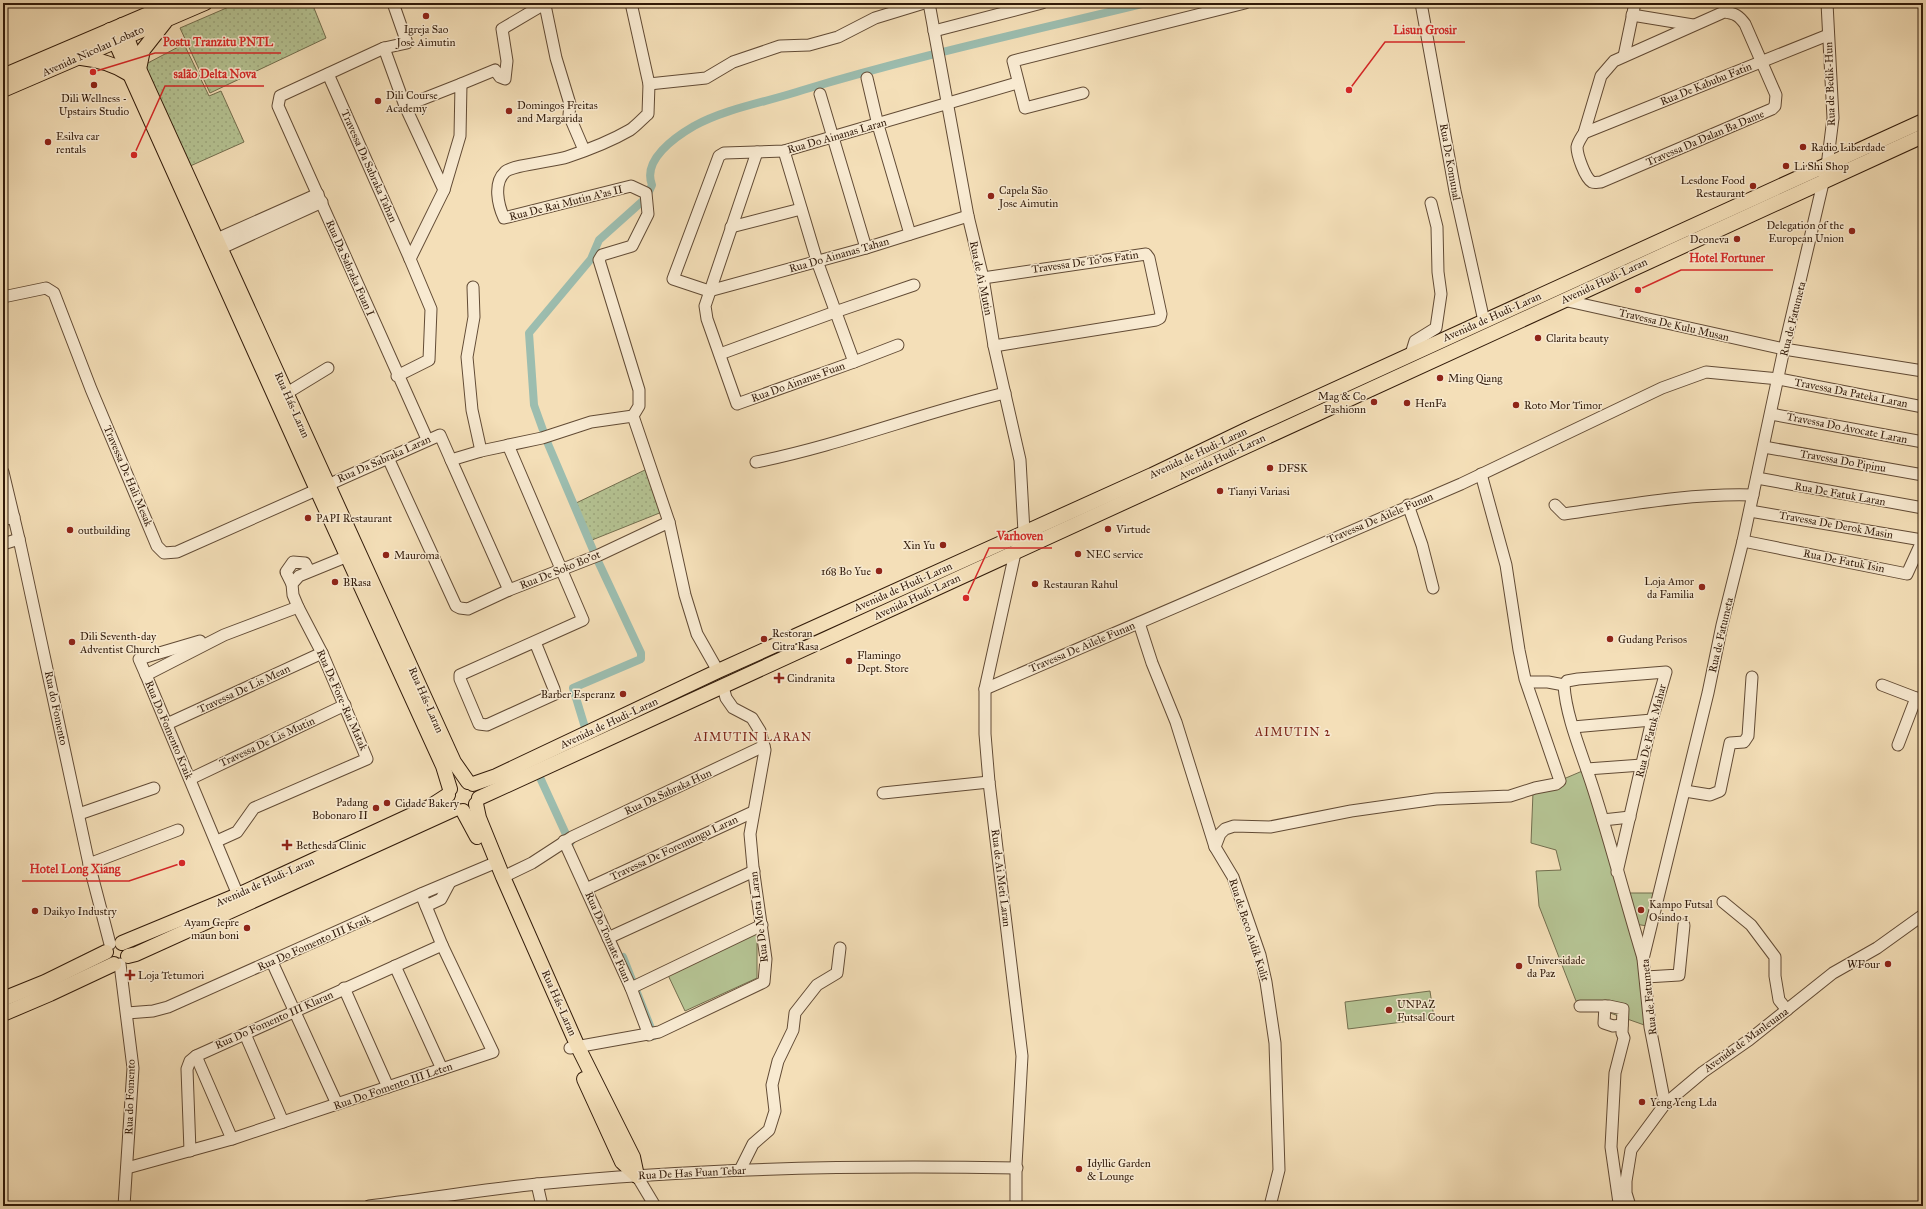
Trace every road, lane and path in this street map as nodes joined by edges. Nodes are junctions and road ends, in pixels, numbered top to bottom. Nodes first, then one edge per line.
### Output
1 (174, 3) edge
2 (205, 3) edge
3 (393, 3) edge
4 (631, 3) edge
5 (924, 3) edge
6 (929, 3) edge
7 (1042, 3) edge
8 (1244, 3) edge
9 (1420, 3) edge
10 (1635, 3) edge
11 (1827, 3) edge
12 (546, 4) edge
13 (1632, 15) junction
14 (168, 19) junction
15 (1693, 25) junction
16 (934, 31) junction
17 (119, 33) junction
18 (1828, 35) junction
19 (384, 48) junction
20 (1624, 56) junction
21 (79, 58) junction
22 (1761, 62) junction
23 (134, 71) junction
24 (328, 74) junction
25 (3, 76) edge
26 (867, 78) dead end
27 (461, 84) junction
28 (649, 84) junction
29 (1018, 84) junction
30 (3, 90) edge
31 (1083, 93) dead end
32 (820, 94) dead end
33 (948, 104) junction
34 (405, 106) junction
35 (1923, 121) edge
36 (878, 125) junction
37 (1584, 133) junction
38 (1923, 136) edge
39 (833, 137) junction
40 (584, 150) junction
41 (784, 151) junction
42 (757, 152) junction
43 (1827, 166) junction
44 (1824, 180) junction
45 (444, 190) junction
46 (320, 198) junction
47 (1431, 203) dead end
48 (801, 208) junction
49 (968, 216) junction
50 (731, 228) junction
51 (910, 234) junction
52 (214, 246) junction
53 (866, 248) junction
54 (410, 259) junction
55 (817, 261) junction
56 (983, 278) junction
57 (914, 285) dead end
58 (473, 287) dead end
59 (709, 292) junction
60 (3, 297) edge
61 (1563, 300) junction
62 (835, 312) junction
63 (1484, 321) junction
64 (898, 345) dead end
65 (994, 346) junction
66 (1784, 349) junction
67 (720, 354) junction
68 (1411, 354) junction
69 (854, 362) junction
70 (328, 368) dead end
71 (1923, 371) edge
72 (397, 376) junction
73 (1779, 379) junction
74 (1005, 392) junction
75 (287, 393) junction
76 (1923, 407) edge
77 (1771, 414) junction
78 (633, 416) junction
79 (427, 439) junction
80 (1923, 442) edge
81 (508, 445) junction
82 (1764, 447) junction
83 (481, 451) junction
84 (388, 458) junction
85 (451, 460) junction
86 (756, 462) dead end
87 (3, 472) edge
88 (1481, 474) junction
89 (1923, 475) edge
90 (1757, 478) junction
91 (322, 487) junction
92 (1753, 495) junction
93 (1408, 505) junction
94 (1555, 505) dead end
95 (1923, 508) edge
96 (1750, 510) junction
97 (14, 517) junction
98 (3, 520) edge
99 (668, 522) junction
100 (1024, 532) junction
101 (19, 539) junction
102 (1923, 540) edge
103 (1743, 541) junction
104 (3, 544) edge
105 (1015, 553) junction
106 (354, 561) junction
107 (560, 569) junction
108 (1433, 588) dead end
109 (509, 590) junction
110 (298, 606) junction
111 (1139, 623) junction
112 (224, 635) junction
113 (535, 642) junction
114 (322, 653) junction
115 (718, 671) junction
116 (146, 675) junction
117 (1752, 677) dead end
118 (1527, 682) junction
119 (1564, 685) junction
120 (1882, 685) dead end
121 (723, 687) junction
122 (985, 690) junction
123 (1920, 699) edge
124 (345, 705) junction
125 (1652, 720) junction
126 (167, 724) junction
127 (1573, 728) junction
128 (1898, 745) dead end
129 (764, 746) junction
130 (1642, 765) junction
131 (1588, 769) junction
132 (190, 779) junction
133 (989, 782) junction
134 (470, 783) junction
135 (154, 788) dead end
136 (1685, 791) junction
137 (449, 792) junction
138 (884, 793) dead end
139 (477, 801) junction
140 (459, 810) junction
141 (753, 812) junction
142 (79, 814) junction
143 (1630, 817) junction
144 (1603, 820) junction
145 (178, 830) dead end
146 (568, 839) junction
147 (217, 841) junction
148 (1214, 847) junction
149 (89, 864) junction
150 (493, 864) junction
151 (754, 870) junction
152 (1617, 872) junction
153 (503, 877) junction
154 (450, 882) junction
155 (591, 887) junction
156 (421, 894) junction
157 (238, 895) junction
158 (1723, 902) dead end
159 (426, 906) junction
160 (1923, 915) edge
161 (762, 925) junction
162 (1684, 925) dead end
163 (612, 936) junction
164 (442, 945) junction
165 (840, 948) dead end
166 (117, 954) junction
167 (1643, 959) junction
168 (272, 962) junction
169 (395, 966) junction
170 (1646, 977) junction
171 (635, 986) junction
172 (47, 988) junction
173 (344, 988) junction
174 (3, 999) edge
175 (1580, 1006) dead end
176 (1605, 1006) junction
177 (1787, 1010) junction
178 (127, 1012) junction
179 (295, 1012) junction
180 (3, 1014) edge
181 (1622, 1025) junction
182 (245, 1034) junction
183 (654, 1034) junction
184 (574, 1048) junction
185 (196, 1056) junction
186 (442, 1069) junction
187 (388, 1087) junction
188 (338, 1104) junction
189 (1665, 1104) junction
190 (283, 1122) junction
191 (232, 1139) junction
192 (190, 1151) junction
193 (127, 1168) junction
194 (1017, 1168) junction
195 (740, 1170) junction
196 (637, 1176) junction
197 (537, 1184) junction
198 (421, 1203) edge
199 (124, 1206) edge
200 (369, 1206) edge
201 (542, 1206) edge
202 (654, 1206) edge
203 (1016, 1206) edge
204 (1270, 1206) edge
205 (1629, 1206) edge

1 - 17 main road, Avenida Nicolau Lobato
2 - 14 main road, Avenida Nicolau Lobato
3 - 19 street
4 - 28 street, Rua De Rai Mutin A’as II
5 - 28 street
6 - 16 street, Rua de Ai Mutin
7 - 16 street
8 - 29 street
9 - 63 street, Rua De Komunal
10 - 13 street
11 - 18 street, Rua de Bedik-Hun
12 - 27 street
12 - 40 street
13 - 15 street
13 - 20 street
14 - 17 main road, Avenida Nicolau Lobato
14 - 23 main road
15 - 20 street, Travessa Da Dalan Ba Dame
15 - 22 street, Travessa Da Dalan Ba Dame
16 - 33 street, Rua de Ai Mutin
17 - 21 main road, Avenida Nicolau Lobato
17 - 23 main road, Rua Hás-Laran
17 - 25 main road, Avenida Nicolau Lobato
18 - 22 street, Rua De Kabubu Fatin
18 - 43 street, Rua de Bedik-Hun
19 - 24 street
19 - 34 street
20 - 37 street, Travessa Da Dalan Ba Dame
21 - 23 main road
21 - 30 main road, Avenida Nicolau Lobato
22 - 37 street, Rua De Kabubu Fatin
22 - 37 street, Travessa Da Dalan Ba Dame
23 - 52 main road, Rua Hás-Laran
24 - 46 street, Rua Da Sabraka Fuan I
24 - 54 street, Travessa Da Sabraka Tahan
26 - 36 street
27 - 34 street
27 - 45 street
28 - 40 street, Rua De Rai Mutin A’as II
29 - 31 street
29 - 33 street, Rua Do Ainanas Laran
32 - 39 street
33 - 36 street, Rua Do Ainanas Laran
33 - 49 street, Rua de Ai Mutin
34 - 45 street
35 - 43 main road, Avenida de Hudi-Laran
36 - 39 street, Rua Do Ainanas Laran
36 - 51 street
38 - 44 main road, Avenida Hudi-Laran
39 - 41 street, Rua Do Ainanas Laran
39 - 53 street
40 - 78 street, Rua De Rai Mutin A’as II
41 - 42 street, Rua Do Ainanas Laran
41 - 48 street, Rua Do Ainanas Fuan
42 - 50 street, Rua Do Ainanas Fuan
42 - 59 street, Rua Do Ainanas Laran
43 - 44 street, Rua de Fatumeta
43 - 63 main road, Avenida de Hudi-Laran
44 - 61 main road, Avenida Hudi-Laran
44 - 66 street, Rua de Fatumeta
45 - 54 street
46 - 52 street
46 - 72 street, Rua Da Sabraka Fuan I
47 - 68 street
48 - 50 street
48 - 55 street, Rua Do Ainanas Fuan
49 - 51 street, Rua Do Ainanas Tahan
49 - 56 street, Rua de Ai Mutin
50 - 59 street, Rua Do Ainanas Fuan
51 - 53 street, Rua Do Ainanas Tahan
52 - 75 main road, Rua Hás-Laran
52 - 91 main road, Rua Hás-Laran
53 - 55 street, Rua Do Ainanas Tahan
54 - 72 street, Travessa Da Sabraka Tahan
55 - 59 street, Rua Do Ainanas Tahan
55 - 62 street, Rua Do Ainanas Fuan
56 - 65 street, Rua de Ai Mutin
56 - 65 street, Travessa De To’os Fatin
57 - 62 street
58 - 83 street
59 - 67 street, Rua Do Ainanas Fuan
60 - 91 street, Travessa De Hali Mesak
61 - 66 street, Travessa De Kulu Musan
61 - 105 main road, Avenida Hudi-Laran
62 - 67 street
62 - 69 street, Rua Do Ainanas Fuan
63 - 68 main road, Avenida de Hudi-Laran
64 - 69 street
65 - 74 street, Rua de Ai Mutin
66 - 71 street, Travessa De Kulu Musan
66 - 73 street, Rua de Fatumeta
67 - 69 street, Rua Do Ainanas Fuan
68 - 100 main road, Avenida de Hudi-Laran
70 - 75 street
72 - 79 street, Rua Da Sabraka Fuan I
73 - 76 street, Travessa Da Pateka Laran
73 - 77 street, Rua de Fatumeta
73 - 88 street, Travessa De Ailele Funan
74 - 86 street
74 - 100 street, Rua de Ai Mutin
75 - 91 main road, Rua Hás-Laran
77 - 80 street, Travessa Do Avocate Laran
77 - 82 street, Rua de Fatumeta
78 - 81 street
78 - 99 street
79 - 84 street, Rua Da Sabraka Laran
79 - 85 street, Rua Da Sabraka Laran
81 - 83 street
81 - 107 street
82 - 89 street, Travessa Do Pipinu
82 - 90 street, Rua de Fatumeta
83 - 85 street
84 - 91 street, Rua Da Sabraka Laran
84 - 109 street, Rua De Soko Bo’ot
85 - 109 street
87 - 97 street, Rua do Fomento
88 - 93 street, Travessa De Ailele Funan
88 - 118 street
90 - 92 street, Rua de Fatumeta
90 - 95 street, Rua De Fatuk Laran
91 - 106 main road, Rua Hás-Laran
92 - 94 street
92 - 96 street, Rua de Fatumeta
93 - 108 street
93 - 111 street, Travessa De Ailele Funan
96 - 102 street, Travessa De Derok Masin
96 - 103 street, Rua de Fatumeta
97 - 98 street
97 - 101 street, Rua do Fomento
99 - 107 street, Rua De Soko Bo’ot
99 - 115 street
100 - 105 street, Rua de Ai Mutin
100 - 115 main road, Avenida de Hudi-Laran
101 - 104 street
101 - 142 street, Rua do Fomento
102 - 103 street, Rua De Fatuk Isin
103 - 136 street, Rua de Fatumeta
105 - 121 main road, Avenida Hudi-Laran
105 - 122 street, Rua de Ai Meti Laran
106 - 110 street, Rua De Fore-Rai Matak
106 - 134 main road, Rua Hás-Laran
106 - 137 main road, Rua Hás-Laran
107 - 109 street, Rua De Soko Bo’ot
107 - 113 street
110 - 112 street, Rua Do Fomento Kraik
110 - 114 street, Rua De Fore-Rai Matak
111 - 122 street, Travessa De Ailele Funan
111 - 148 street, Rua de Beco Aidik Kulit
112 - 116 street, Rua Do Fomento Kraik
112 - 116 street
113 - 113 street
114 - 124 street, Rua De Fore-Rai Matak
114 - 126 street, Travessa De Lis Mean
115 - 134 main road, Avenida de Hudi-Laran
116 - 126 street, Rua Do Fomento Kraik
117 - 136 street
118 - 119 street
118 - 148 street
119 - 125 street, Rua De Fatuk Mahar
119 - 127 street, Rua De Fatuk Mahar
120 - 123 street
121 - 129 street, Rua De Mota Laran
121 - 139 main road, Avenida Hudi-Laran
122 - 133 street, Rua de Ai Meti Laran
123 - 128 street
124 - 132 street, Travessa De Lis Mutin
124 - 147 street, Rua De Fore-Rai Matak
125 - 127 street
125 - 130 street, Rua De Fatuk Mahar
126 - 132 street, Rua Do Fomento Kraik
127 - 131 street, Rua De Fatuk Mahar
129 - 141 street, Rua De Mota Laran
129 - 146 street, Rua Da Sabraka Hun
130 - 131 street
130 - 143 street, Rua De Fatuk Mahar
131 - 144 street, Rua De Fatuk Mahar
132 - 147 street, Rua Do Fomento Kraik
133 - 138 street
133 - 194 street, Rua de Ai Meti Laran
134 - 137 main road
134 - 139 main road
135 - 142 street
136 - 167 street, Rua de Fatumeta
137 - 140 main road
137 - 157 main road, Avenida de Hudi-Laran
139 - 140 main road
139 - 150 main road, Rua Hás-Laran
140 - 150 main road, Rua Hás-Laran
140 - 166 main road
141 - 151 street, Rua De Mota Laran
141 - 155 street, Travessa De Foremungu Laran
142 - 149 street, Rua do Fomento
143 - 144 street
143 - 152 street, Rua De Fatuk Mahar
144 - 152 street, Rua De Fatuk Mahar
145 - 149 street
146 - 153 street, Rua Da Sabraka Hun
146 - 155 street, Rua Do Tomate Fuan
147 - 157 street, Rua Do Fomento Kraik
148 - 204 street, Rua de Beco Aidik Kulit
149 - 166 street, Rua do Fomento
150 - 153 main road, Rua Hás-Laran
150 - 154 street, Rua Do Fomento III Kraik
150 - 184 main road, Rua Hás-Laran
151 - 161 street, Rua De Mota Laran
151 - 163 street
152 - 167 street, Rua De Fatuk Mahar
153 - 184 main road, Rua Hás-Laran
154 - 156 street, Rua Do Fomento III Kraik
154 - 159 street
155 - 163 street, Rua Do Tomate Fuan
156 - 159 street, Rua Do Fomento III Leten
156 - 168 street, Rua Do Fomento III Kraik
157 - 166 main road, Avenida de Hudi-Laran
158 - 177 street
159 - 164 street, Rua Do Fomento III Leten
160 - 177 street, Avenida de Manleuana
161 - 171 street
161 - 183 street, Rua De Mota Laran
162 - 170 street
163 - 171 street, Rua Do Tomate Fuan
164 - 169 street, Rua Do Fomento III Klaran
164 - 186 street, Rua Do Fomento III Leten
165 - 195 street
166 - 172 main road
166 - 178 street, Rua do Fomento
167 - 170 street, Rua de Fatumeta
168 - 178 street, Rua Do Fomento III Kraik
168 - 179 street
169 - 173 street, Rua Do Fomento III Klaran
169 - 186 street
170 - 189 street, Rua de Fatumeta
171 - 183 street, Rua Do Tomate Fuan
172 - 174 main road
172 - 180 main road
173 - 179 street, Rua Do Fomento III Klaran
173 - 187 street
175 - 176 street
176 - 181 street
176 - 181 street
177 - 189 street, Avenida de Manleuana
178 - 193 street, Rua do Fomento
179 - 182 street, Rua Do Fomento III Klaran
179 - 188 street
181 - 205 street
182 - 185 street, Rua Do Fomento III Klaran
182 - 190 street
183 - 184 street, Rua De Mota Laran
184 - 196 main road, Rua Hás-Laran
185 - 191 street
185 - 192 street
186 - 187 street, Rua Do Fomento III Leten
187 - 188 street, Rua Do Fomento III Leten
188 - 190 street, Rua Do Fomento III Leten
189 - 205 street, Avenida de Manleuana
190 - 191 street, Rua Do Fomento III Leten
191 - 192 street, Rua Do Fomento III Leten
192 - 193 street, Rua Do Fomento III Leten
193 - 199 street, Rua do Fomento
194 - 195 street, Rua De Has Fuan Tebar
194 - 203 street, Rua de Ai Meti Laran
195 - 196 street, Rua De Has Fuan Tebar
196 - 197 street, Rua De Has Fuan Tebar
196 - 202 street, Rua Hás-Laran
197 - 198 street, Rua De Has Fuan Tebar
197 - 201 street
198 - 200 street, Rua De Has Fuan Tebar

